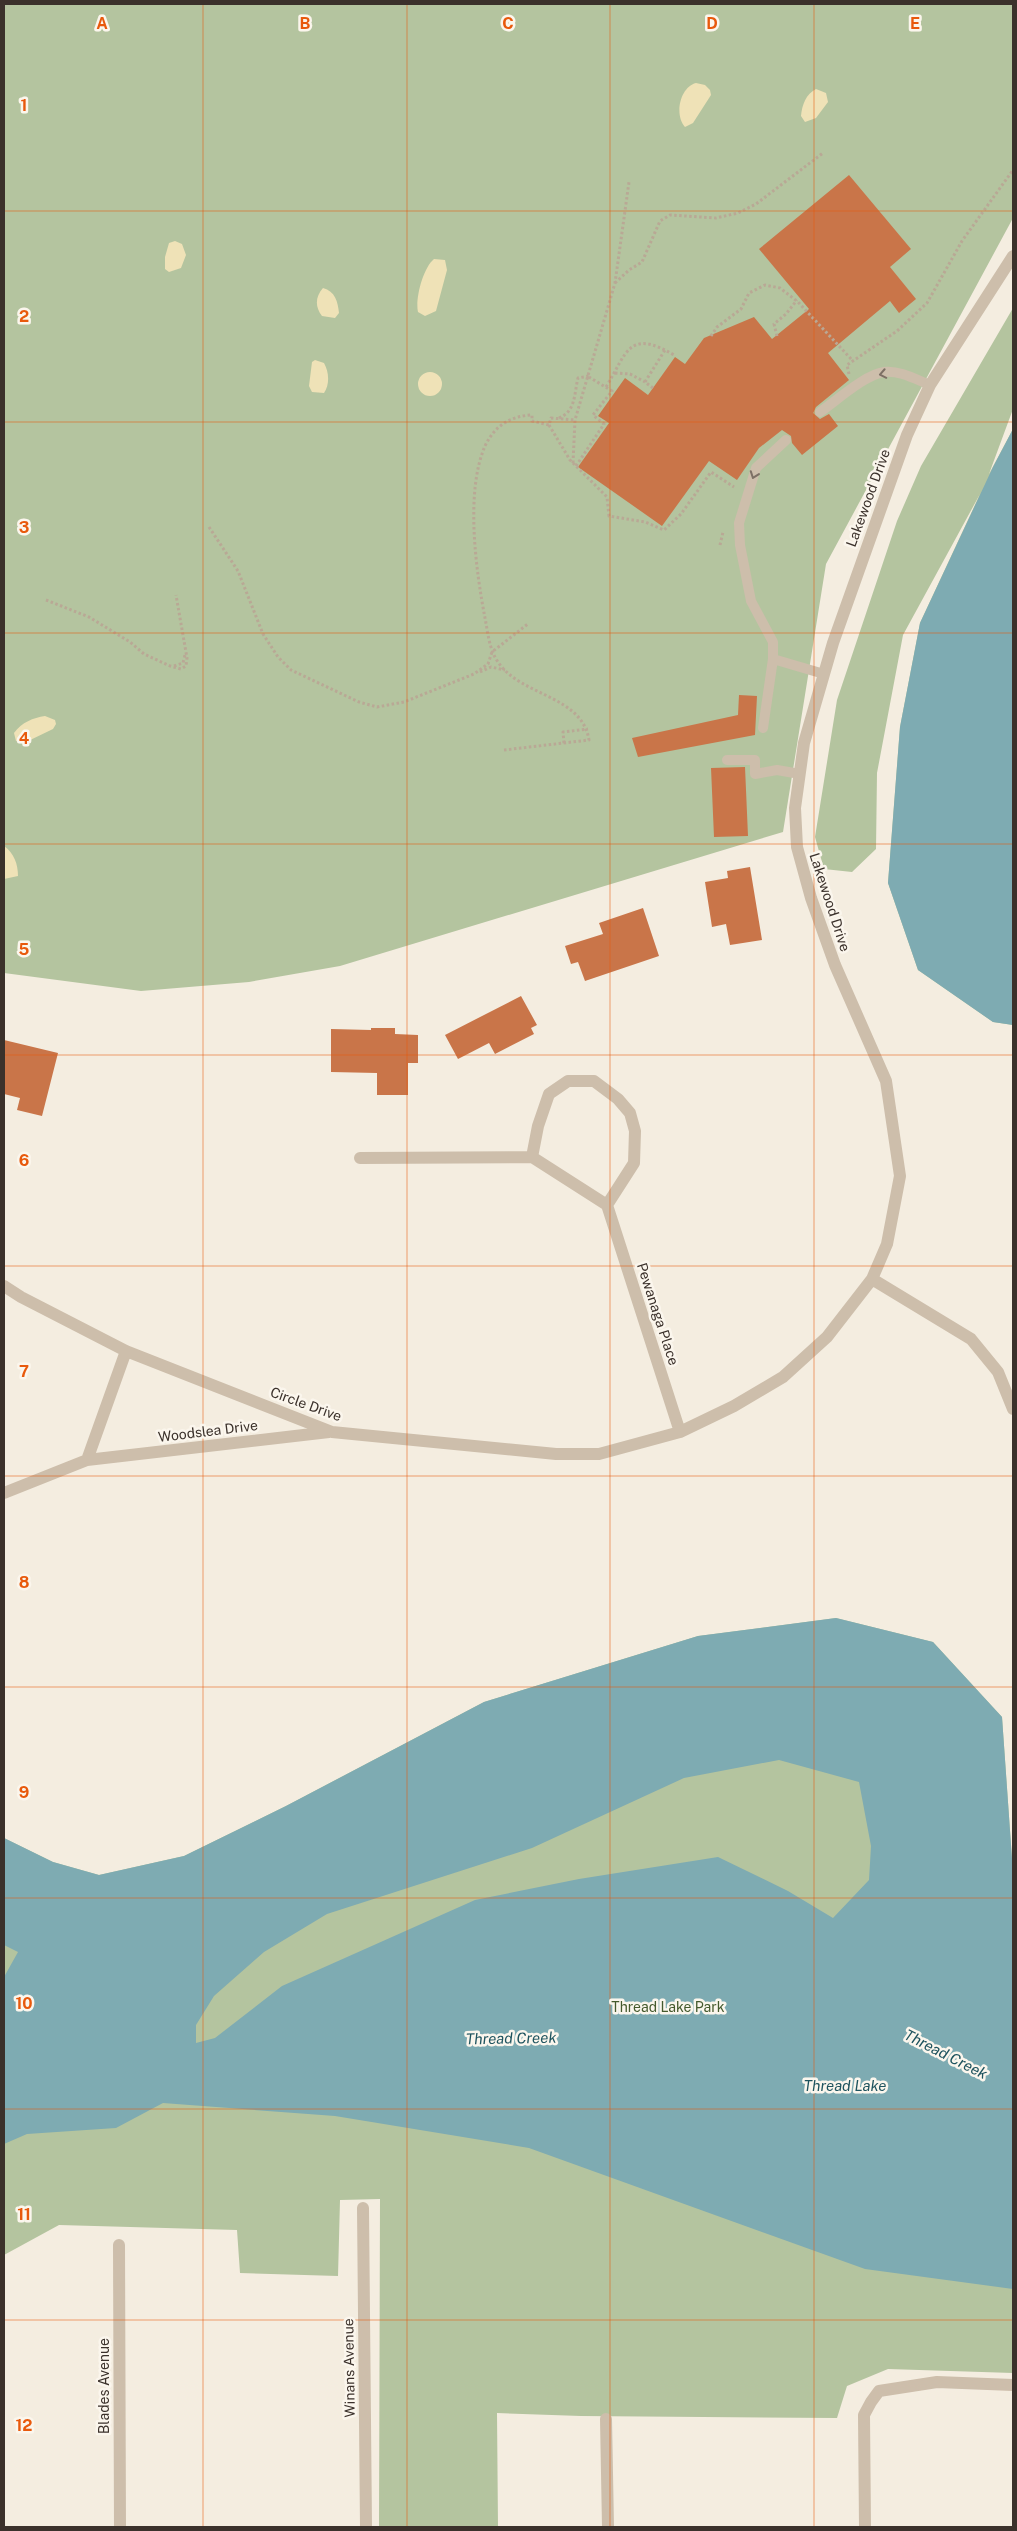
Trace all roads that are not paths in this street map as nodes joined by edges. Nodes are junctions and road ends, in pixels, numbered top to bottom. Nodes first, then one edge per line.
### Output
1 (1013, 256) edge
2 (930, 385) junction
3 (820, 412) dead end
4 (786, 440) dead end
5 (773, 659) junction
6 (824, 674) junction
7 (763, 728) dead end
8 (727, 760) dead end
9 (800, 774) junction
10 (532, 1157) junction
11 (360, 1158) dead end
12 (608, 1205) junction
13 (872, 1279) junction
14 (4, 1286) edge
15 (126, 1351) junction
16 (1013, 1409) edge
17 (332, 1432) junction
18 (680, 1432) junction
19 (87, 1460) junction
20 (4, 1493) edge
21 (363, 2208) dead end
22 (119, 2246) dead end
23 (1013, 2386) edge
24 (606, 2419) dead end
25 (120, 2527) edge
26 (366, 2527) edge
27 (608, 2527) edge
28 (865, 2527) edge

1 - 2 street, Lakewood Drive
2 -> 3 lane
2 - 6 street, Lakewood Drive
4 -> 5 lane
5 - 6 lane
5 - 7 lane
6 - 9 street, Lakewood Drive
8 - 9 lane
9 - 13 street, Lakewood Drive
10 - 11 street
10 - 12 street
10 - 12 street
12 - 18 street, Pewanaga Place
13 - 16 street
13 - 18 street, Lakewood Drive
14 - 15 street, Circle Drive
15 - 17 street, Circle Drive
15 - 19 street
17 - 18 street, Circle Drive
17 - 19 street, Woodslea Drive
19 - 20 street, Woodslea Drive
21 - 26 street, Winans Avenue
22 - 25 street, Blades Avenue
23 - 28 street
24 - 27 street

